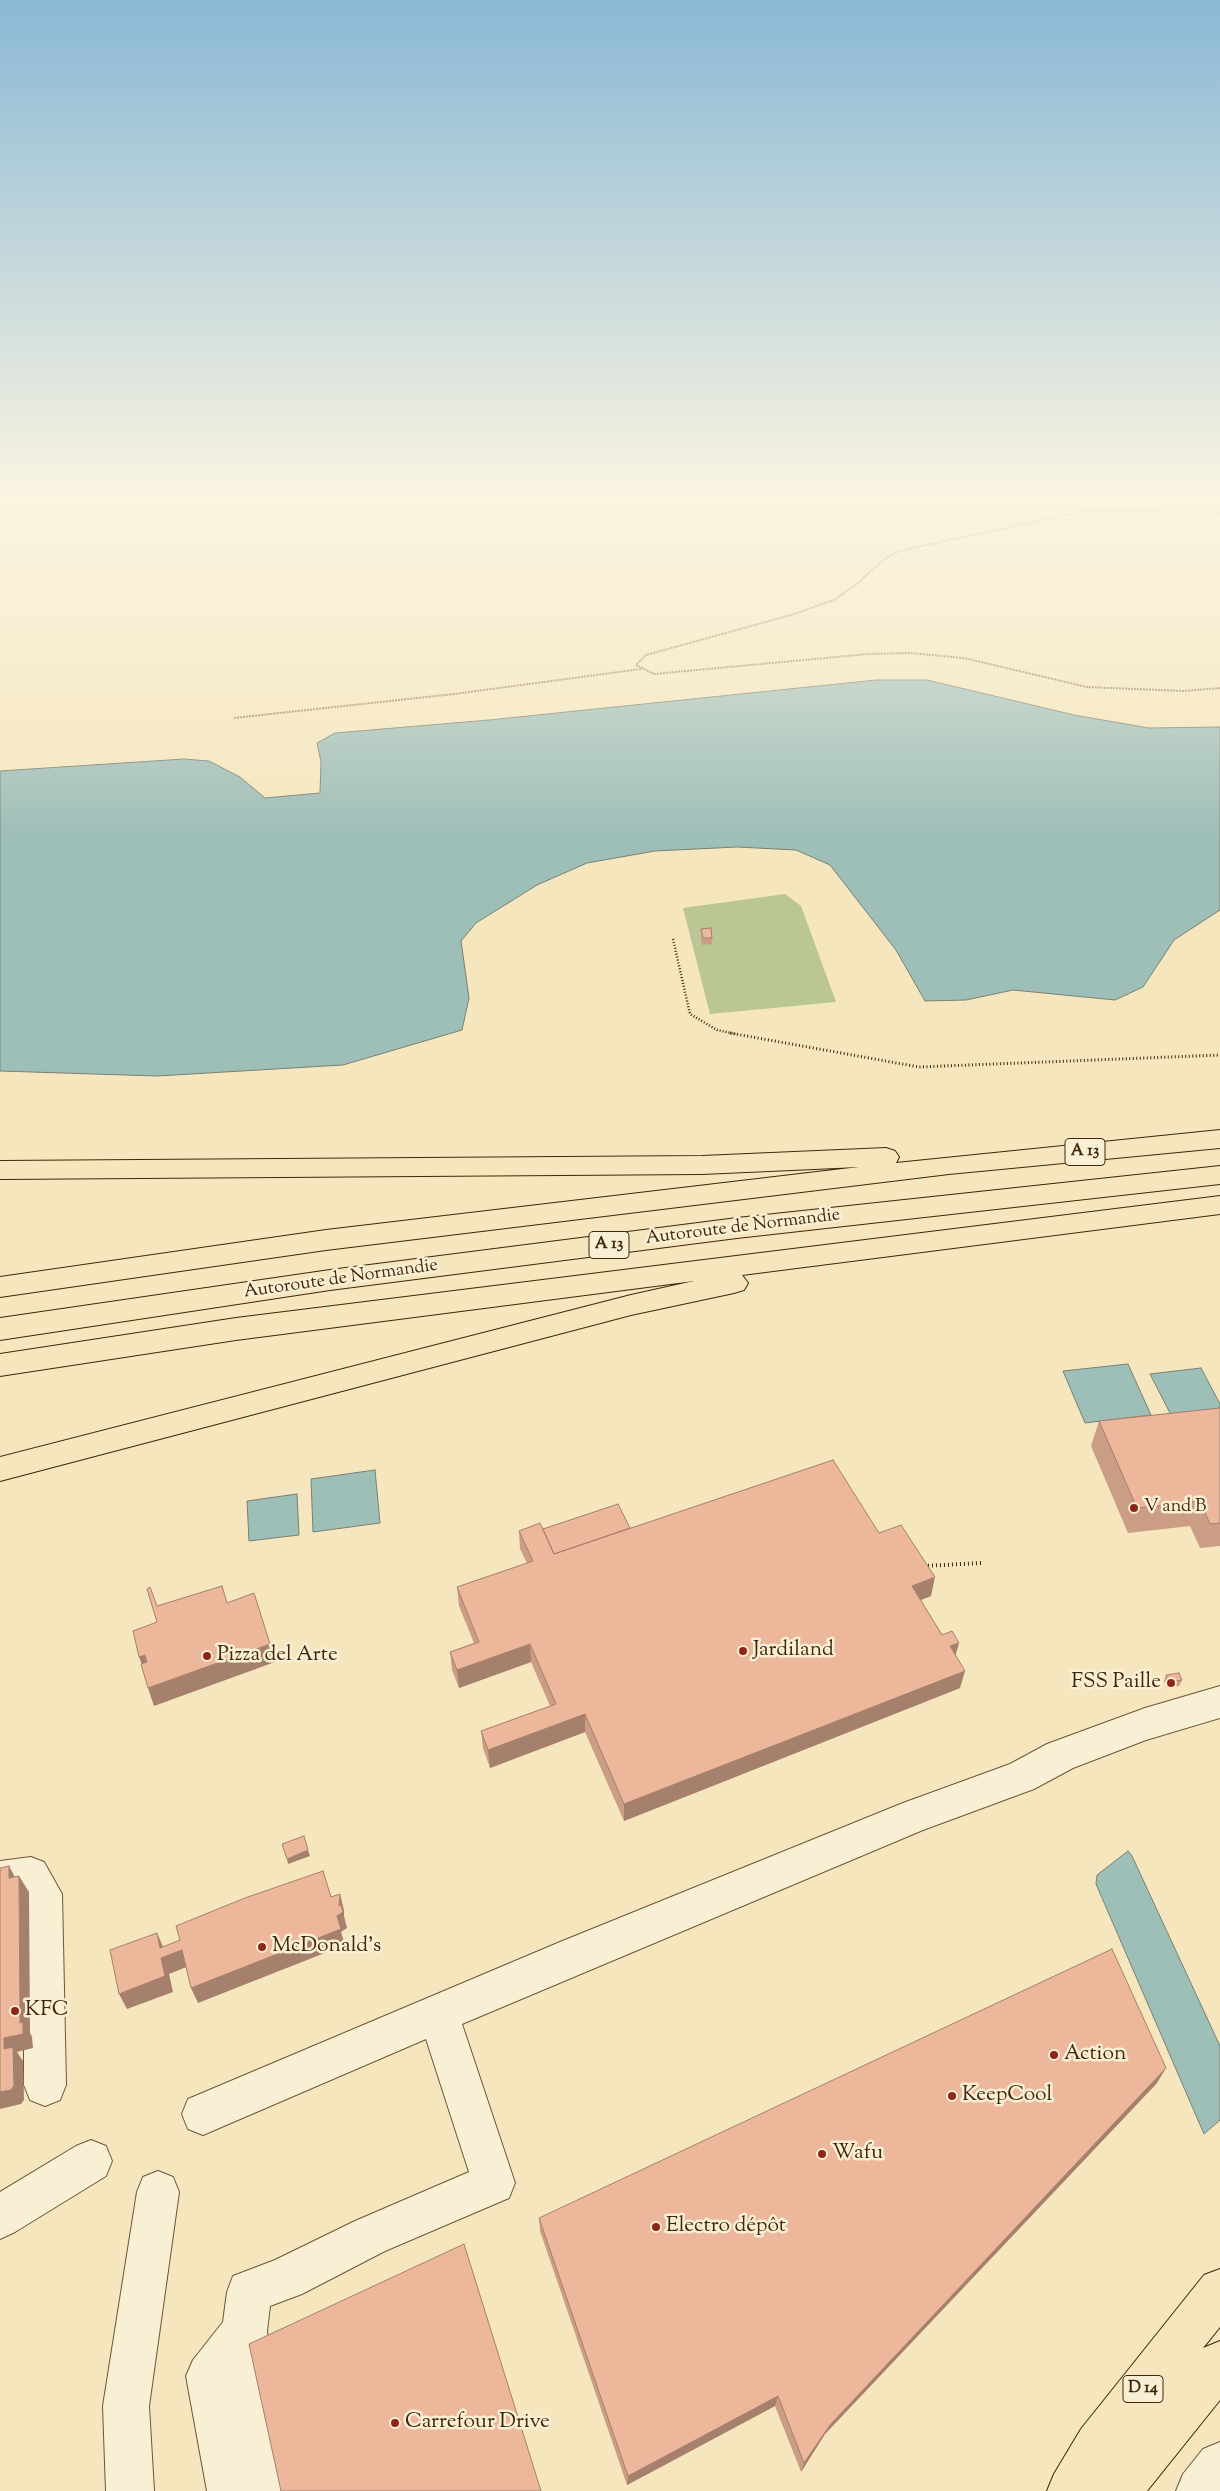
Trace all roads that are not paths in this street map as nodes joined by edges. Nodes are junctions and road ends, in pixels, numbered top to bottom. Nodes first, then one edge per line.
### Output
1 (1220, 1138) edge
2 (0, 1165) edge
3 (949, 1165) junction
4 (56, 1168) junction
5 (0, 1170) edge
6 (1220, 1175) edge
7 (1220, 1204) edge
8 (998, 1234) junction
9 (0, 1287) edge
10 (0, 1329) edge
11 (0, 1365) edge
12 (0, 1468) edge
13 (1220, 1702) edge
14 (0, 1879) edge
15 (438, 2013) junction
16 (45, 2086) dead end
17 (203, 2114) dead end
18 (91, 2161) dead end
19 (158, 2192) dead end
20 (0, 2217) edge
21 (1220, 2291) edge
22 (244, 2331) junction
23 (1220, 2364) edge
24 (1220, 2466) edge
25 (130, 2491) edge
26 (231, 2491) edge
27 (274, 2491) edge
28 (1072, 2491) edge
29 (1117, 2491) edge
30 (1200, 2491) edge

1 - 3 main road, A 13
2 - 4 main road
3 - 4 main road
3 - 9 main road, A 13
4 - 5 main road
6 - 10 main road, Autoroute de Normandie / A 13
7 - 8 main road
8 - 11 main road
8 - 12 main road
13 - 15 street
14 - 16 street
15 - 17 street
15 - 22 street
18 - 20 street
19 - 25 street
21 - 28 main road, D 14
22 - 26 street
22 - 27 street
23 - 29 main road, D 14
24 - 30 street

